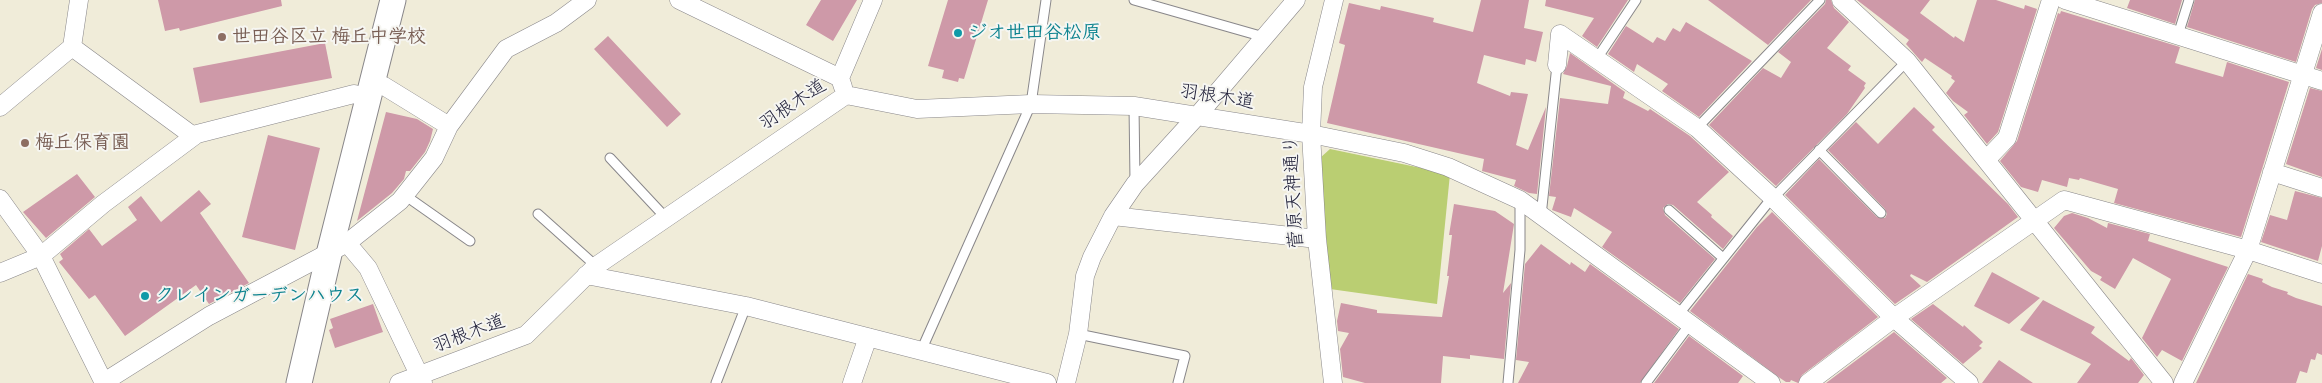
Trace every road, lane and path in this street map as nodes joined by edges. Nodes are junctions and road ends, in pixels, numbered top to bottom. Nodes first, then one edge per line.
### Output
1 (79, 0) edge
2 (393, 0) edge
3 (587, 0) edge
4 (679, 0) edge
5 (873, 0) edge
6 (1046, 0) edge
7 (1134, 0) edge
8 (1296, 0) edge
9 (1334, 0) edge
10 (1636, 0) edge
11 (1820, 0) edge
12 (1841, 0) edge
13 (2051, 0) edge
14 (2065, 0) edge
15 (2189, 0) edge
16 (2322, 13) edge
17 (2178, 35) junction
18 (1264, 37) junction
19 (72, 47) junction
20 (1596, 60) junction
21 (1907, 61) junction
22 (1556, 65) joint
23 (2303, 74) junction
24 (840, 78) junction
25 (2322, 81) edge
26 (372, 90) junction
27 (846, 95) junction
28 (1031, 104) junction
29 (1134, 106) junction
30 (0, 107) edge
31 (1198, 116) junction
32 (449, 126) junction
33 (1696, 128) junction
34 (1311, 134) junction
35 (192, 136) junction
36 (1820, 150) junction
37 (610, 158) dead end
38 (1986, 160) junction
39 (2272, 172) junction
40 (1135, 184) junction
41 (2322, 188) edge
42 (406, 196) junction
43 (1773, 198) junction
44 (0, 199) edge
45 (1520, 200) junction
46 (1668, 210) dead end
47 (1882, 213) dead end
48 (538, 214) dead end
49 (1113, 216) junction
50 (1541, 216) junction
51 (666, 218) junction
52 (2035, 221) junction
53 (1318, 239) junction
54 (470, 241) dead end
55 (338, 246) junction
56 (2248, 250) junction
57 (41, 256) junction
58 (1723, 258) junction
59 (591, 271) junction
60 (0, 274) edge
61 (2322, 274) edge
62 (746, 306) junction
63 (1894, 318) junction
64 (1684, 319) junction
65 (1078, 334) junction
66 (868, 337) junction
67 (921, 351) junction
68 (422, 380) edge
69 (104, 383) edge
70 (299, 383) edge
71 (399, 383) edge
72 (716, 383) edge
73 (852, 383) edge
74 (1047, 383) edge
75 (1066, 383) edge
76 (1178, 383) edge
77 (1333, 383) edge
78 (1508, 383) edge
79 (1646, 383) edge
80 (1771, 383) edge
81 (1808, 383) edge
82 (1969, 383) edge
83 (2164, 383) edge
84 (2182, 383) edge

1 - 19 street
2 - 26 street
3 - 32 street
4 - 24 street
5 - 24 street
6 - 28 lane
7 - 18 lane
8 - 18 street
9 - 34 street, 菅原天神通り
10 - 20 lane
11 - 33 lane
12 - 21 street
13 - 38 street
14 - 17 street
15 - 17 lane
16 - 23 street
17 - 23 street
18 - 31 street
19 - 30 street
19 - 35 street
20 - 22 street
20 - 33 street
21 - 36 lane
21 - 38 street
22 - 50 lane
23 - 25 street
23 - 39 street
24 - 27 street
26 - 32 street
26 - 35 street
26 - 55 street
27 - 28 street, 羽根木道
27 - 51 street, 羽根木道
28 - 29 street, 羽根木道
28 - 67 lane
29 - 31 street, 羽根木道
29 - 40 lane
31 - 34 street, 羽根木道
31 - 40 street
32 - 42 street
33 - 43 street
34 - 45 street, 羽根木道
34 - 53 street, 菅原天神通り
35 - 57 street
36 - 43 lane
36 - 47 lane
37 - 51 lane
38 - 52 street
39 - 41 street
39 - 56 street
40 - 49 street
42 - 54 lane
42 - 55 street
43 - 58 lane
43 - 63 street
44 - 57 street
45 - 50 street, 羽根木道
45 - 78 lane
46 - 58 lane
48 - 59 lane
49 - 53 street
49 - 65 street
50 - 64 street, 羽根木道
51 - 59 street, 羽根木道
52 - 56 street
52 - 63 street
52 - 83 street
53 - 77 street, 菅原天神通り
55 - 68 street
55 - 69 street
55 - 70 street
56 - 61 street
56 - 84 street
57 - 60 street
57 - 69 street
58 - 64 lane
59 - 62 street
59 - 68 street, 羽根木道
62 - 66 street
62 - 72 lane
63 - 81 street
63 - 82 street
64 - 79 lane
64 - 80 street, 羽根木道
65 - 75 street
65 - 76 lane
66 - 67 street
66 - 73 street
67 - 74 street
68 - 71 street, 羽根木道

